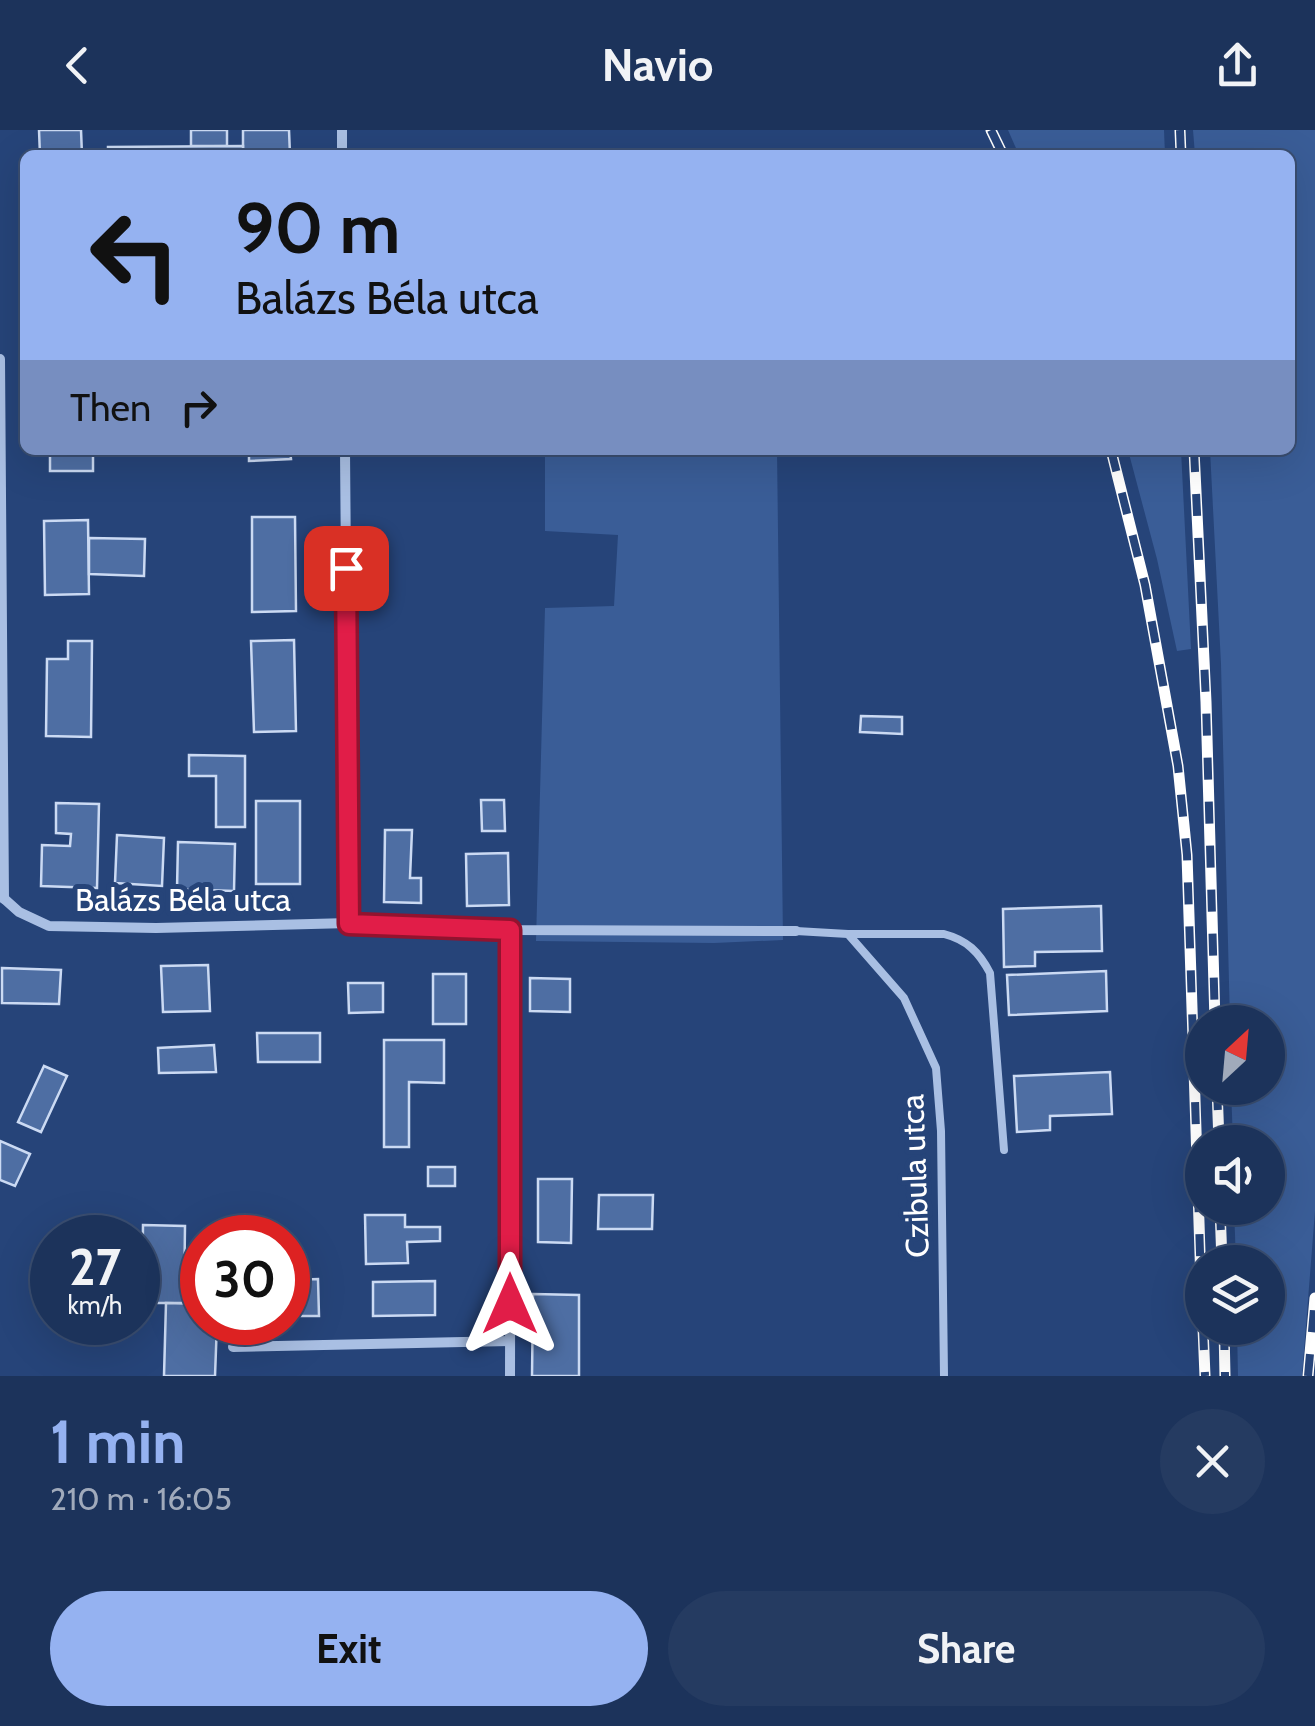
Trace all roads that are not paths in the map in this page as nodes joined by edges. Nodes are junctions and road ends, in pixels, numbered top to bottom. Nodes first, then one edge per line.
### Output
1 (0, 359) edge
2 (345, 455) edge
3 (2, 898) edge
4 (349, 924) junction
5 (510, 930) junction
6 (796, 931) joint
7 (848, 934) junction
8 (1004, 1150) dead end
9 (510, 1341) junction
10 (234, 1347) dead end
11 (510, 1376) edge
12 (944, 1376) edge

1 - 3 street
2 - 4 street
3 - 4 street, Balázs Béla utca
4 - 5 street, Balázs Béla utca
5 - 6 street, Balázs Béla utca
5 - 9 street
6 - 7 lane
7 - 8 lane
7 - 12 lane, Czibula utca
9 - 10 street
9 - 11 street

